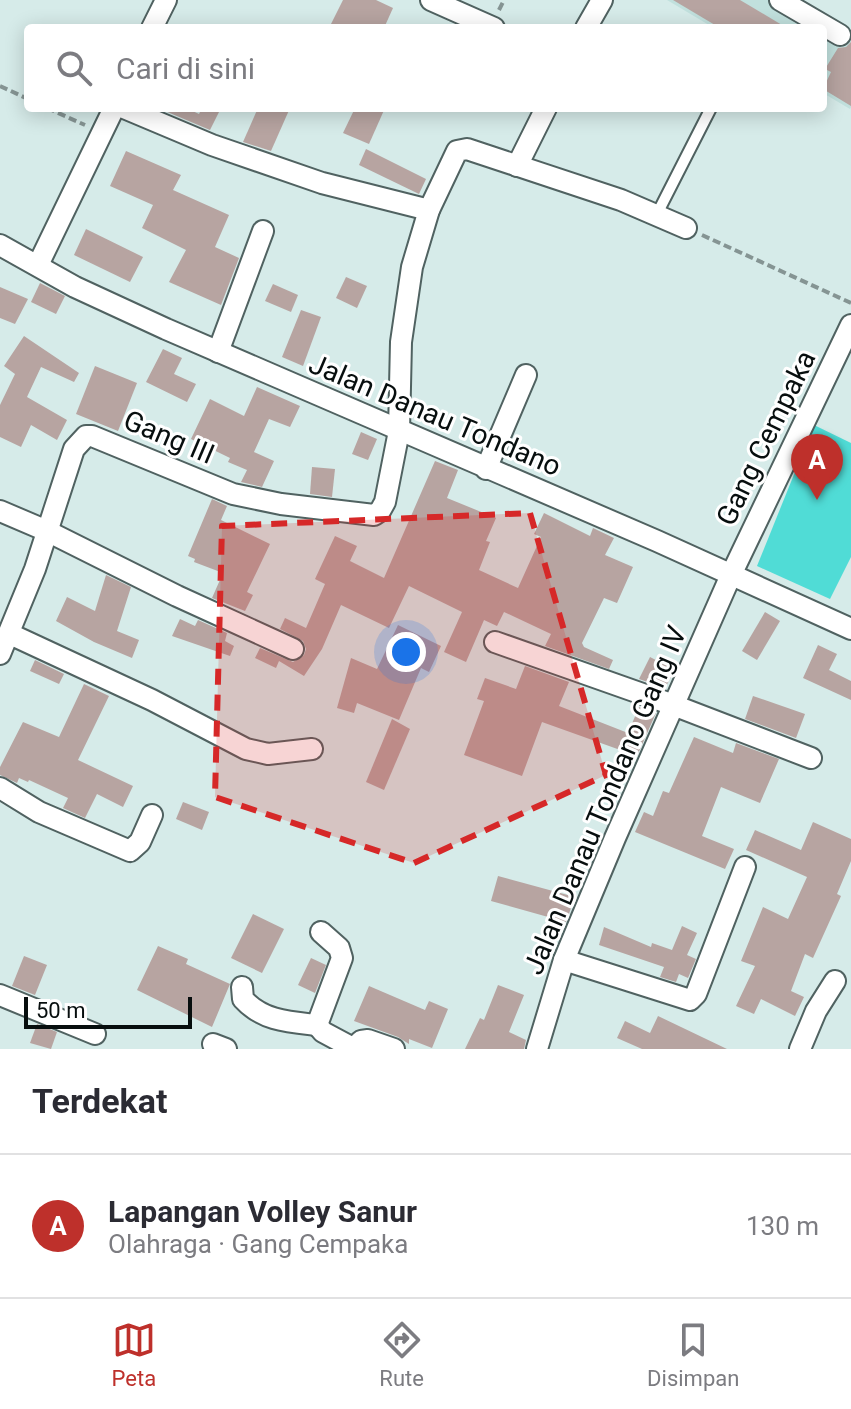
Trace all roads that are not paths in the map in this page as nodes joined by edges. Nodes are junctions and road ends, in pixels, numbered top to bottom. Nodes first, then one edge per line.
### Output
1 (166, 0) edge
2 (431, 0) edge
3 (602, 0) edge
4 (780, 0) edge
5 (154, 24) edge
6 (485, 24) edge
7 (588, 24) edge
8 (821, 24) edge
9 (827, 27) edge
10 (840, 35) dead end
11 (112, 112) edge
12 (134, 112) edge
13 (544, 112) edge
14 (709, 112) edge
15 (517, 166) junction
16 (429, 210) junction
17 (657, 214) junction
18 (686, 228) road end
19 (263, 231) dead end
20 (0, 245) edge
21 (38, 265) junction
22 (851, 325) edge
23 (218, 352) junction
24 (526, 375) dead end
25 (399, 431) junction
26 (486, 469) junction
27 (0, 511) edge
28 (47, 531) junction
29 (731, 575) junction
30 (851, 629) edge
31 (10, 634) junction
32 (495, 642) dead end
33 (293, 649) dead end
34 (0, 654) edge
35 (674, 705) junction
36 (312, 749) dead end
37 (811, 758) dead end
38 (0, 788) edge
39 (152, 815) dead end
40 (745, 867) dead end
41 (321, 932) dead end
42 (564, 960) junction
43 (835, 981) dead end
44 (242, 987) dead end
45 (0, 995) edge
46 (317, 1025) junction
47 (95, 1034) dead end
48 (353, 1048) edge
49 (394, 1049) edge
50 (537, 1049) edge
51 (800, 1049) edge

1 - 5 street
2 - 6 street
3 - 7 street
4 - 8 street
9 - 10 street
11 - 21 street
12 - 16 street
13 - 15 street
14 - 17 lane
15 - 16 street
15 - 17 street
16 - 25 street
17 - 18 street
19 - 23 street
20 - 21 street, Jalan Danau Tondano
21 - 23 street, Jalan Danau Tondano
22 - 29 street, Gang Cempaka
23 - 25 street, Jalan Danau Tondano
24 - 26 street
25 - 26 street, Jalan Danau Tondano
25 - 28 street, Gang III
26 - 29 street, Jalan Danau Tondano
27 - 28 street
28 - 31 street, Gang III
28 - 33 street
29 - 30 street, Jalan Danau Tondano
29 - 35 street, Jalan Danau Tondano Gang IV
31 - 34 street, Gang III
31 - 36 street
32 - 35 street
35 - 37 street
35 - 42 street, Jalan Danau Tondano Gang IV
38 - 39 street
40 - 42 street
41 - 46 street
42 - 50 street, Jalan Danau Tondano Gang IV
43 - 51 street
44 - 46 street
45 - 47 street
46 - 48 street
48 - 49 street

